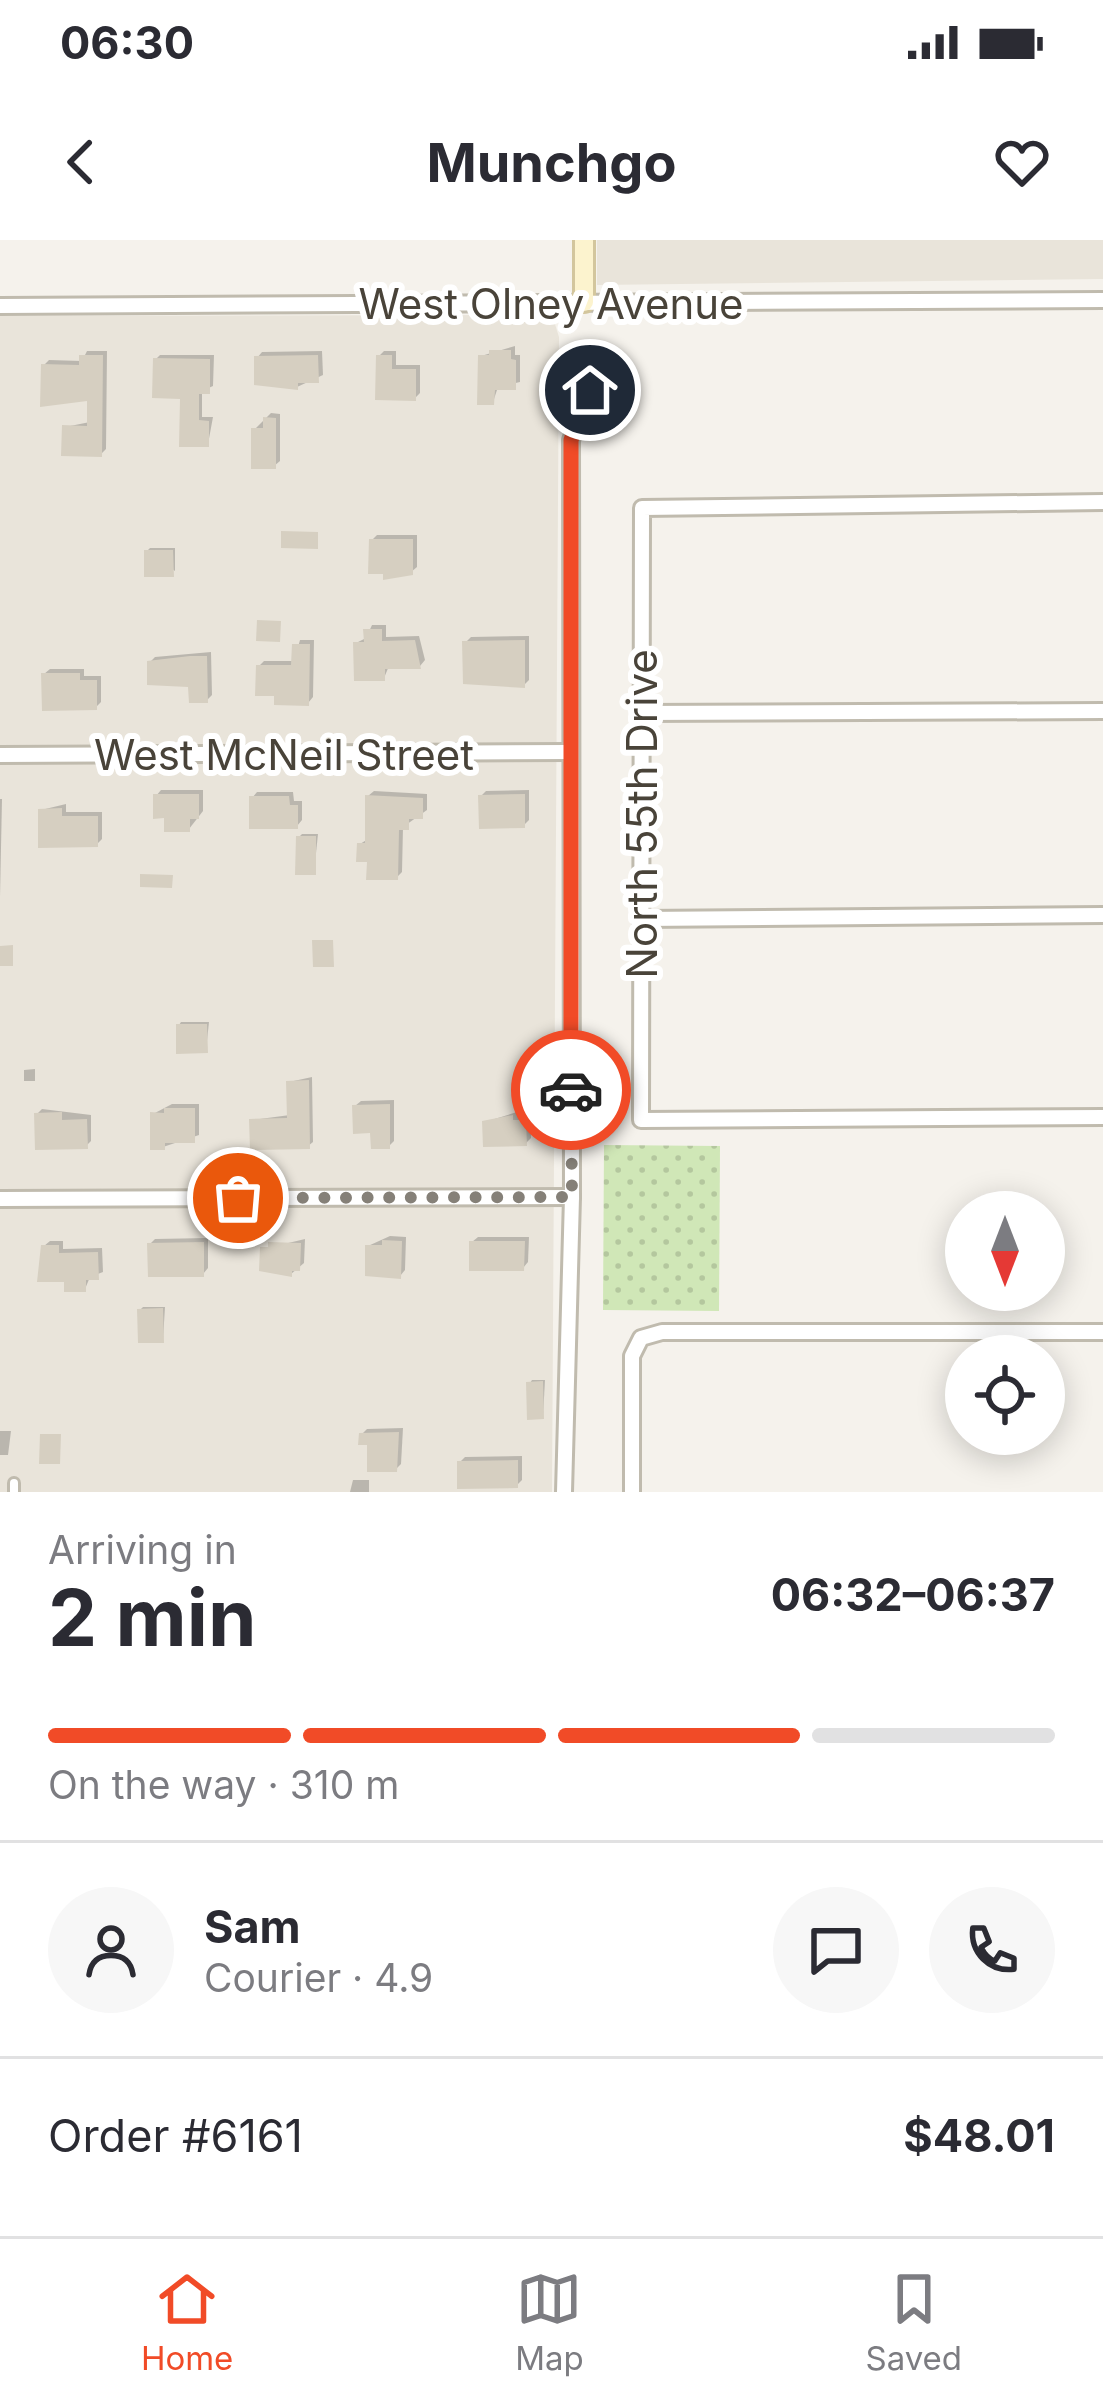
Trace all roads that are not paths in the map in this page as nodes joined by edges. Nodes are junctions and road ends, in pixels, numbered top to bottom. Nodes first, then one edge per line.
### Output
1 (584, 240) edge
2 (1103, 300) edge
3 (584, 302) junction
4 (0, 306) edge
5 (590, 390) dead end
6 (1103, 502) edge
7 (1103, 711) edge
8 (642, 713) junction
9 (568, 752) junction
10 (0, 755) edge
11 (1103, 915) edge
12 (641, 919) junction
13 (1103, 1117) edge
14 (572, 1197) junction
15 (0, 1199) edge
16 (1103, 1331) edge
17 (564, 1492) edge
18 (632, 1492) edge

1 - 3 street
2 - 3 street, West Olney Avenue
3 - 4 street, West Olney Avenue
5 - 9 street
6 - 8 street, North 55th Drive
7 - 8 street
8 - 12 street, North 55th Drive
9 - 10 street, West McNeil Street
9 - 14 street
11 - 12 street
12 - 13 street, North 55th Drive
14 - 15 street
14 - 17 street
16 - 18 street

